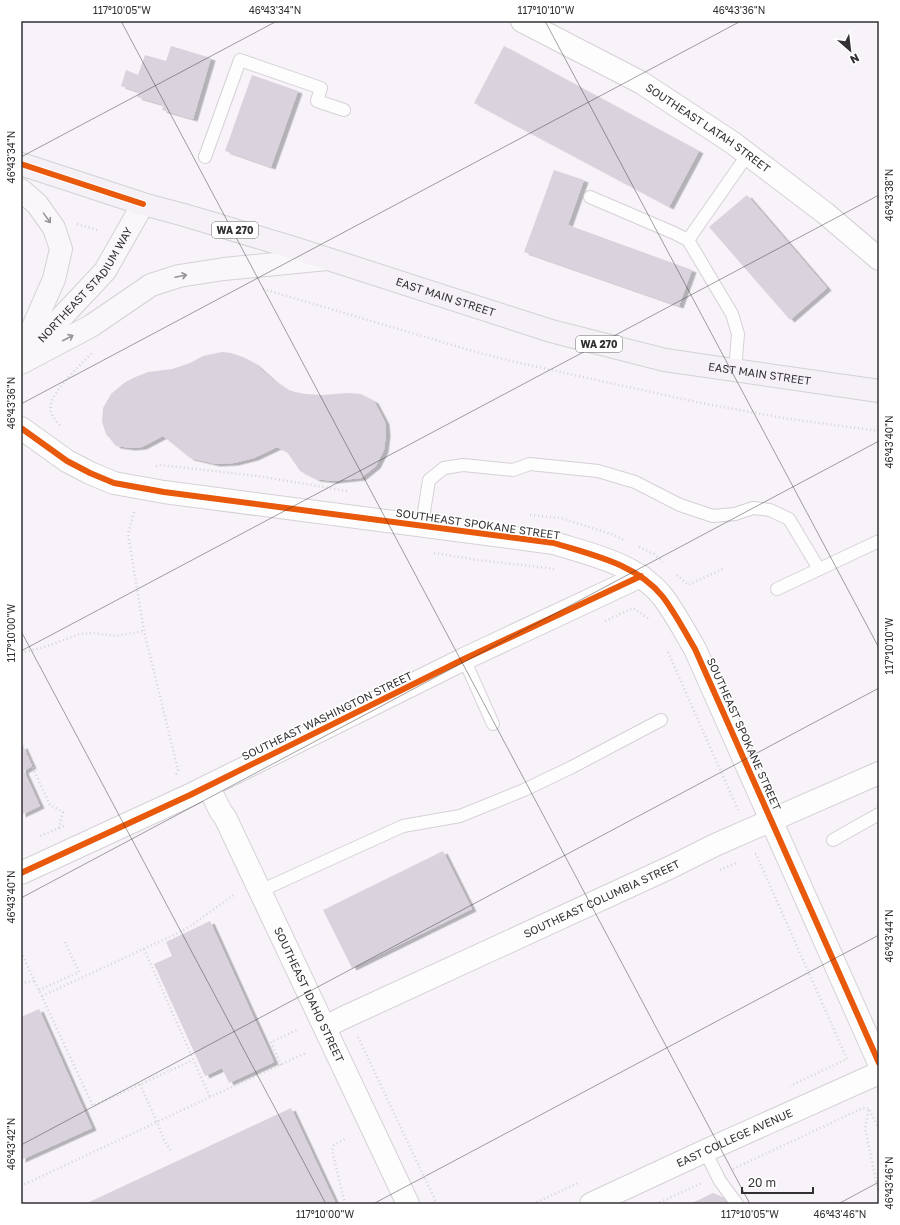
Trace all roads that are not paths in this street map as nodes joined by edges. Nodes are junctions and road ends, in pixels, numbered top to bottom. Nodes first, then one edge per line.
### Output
1 (522, 21) edge
2 (344, 110) dead end
3 (748, 154) junction
4 (205, 157) dead end
5 (21, 164) edge
6 (21, 190) edge
7 (590, 197) dead end
8 (143, 204) junction
9 (688, 240) junction
10 (327, 259) junction
11 (879, 259) edge
12 (21, 355) edge
13 (21, 362) edge
14 (735, 370) junction
15 (879, 391) edge
16 (21, 428) edge
17 (422, 525) junction
18 (879, 541) edge
19 (819, 570) junction
20 (641, 576) junction
21 (777, 589) dead end
22 (464, 659) junction
23 (661, 720) dead end
24 (493, 724) dead end
25 (879, 772) edge
26 (208, 786) junction
27 (879, 814) edge
28 (771, 820) junction
29 (833, 840) dead end
30 (21, 872) edge
31 (260, 891) junction
32 (325, 1028) junction
33 (879, 1063) edge
34 (879, 1073) edge
35 (705, 1151) junction
36 (408, 1204) edge
37 (591, 1204) edge
38 (737, 1204) edge

1 - 3 street, SOUTHEAST LATAH STREET
2 - 4 lane
3 - 9 lane
3 - 11 street, SOUTHEAST LATAH STREET
5 - 8 main road, EAST MAIN STREET / WA 270
6 -> 12 main road
7 - 9 lane
8 - 10 main road, EAST MAIN STREET / WA 270
8 - 13 main road, NORTHEAST STADIUM WAY
9 - 14 lane
13 -> 10 main road
10 - 14 main road, EAST MAIN STREET / WA 270
14 - 15 main road, EAST MAIN STREET / WA 270
16 - 17 street, SOUTHEAST SPOKANE STREET
17 - 19 lane
17 - 20 street, SOUTHEAST SPOKANE STREET
18 - 19 lane
19 - 21 lane
20 - 22 street, SOUTHEAST WASHINGTON STREET
20 - 28 street, SOUTHEAST SPOKANE STREET
22 - 24 lane
22 - 26 street, SOUTHEAST WASHINGTON STREET
23 - 31 lane
25 - 28 street, SOUTHEAST COLUMBIA STREET
26 - 30 street, SOUTHEAST WASHINGTON STREET
26 - 31 street, SOUTHEAST IDAHO STREET
27 - 29 lane
28 - 32 street, SOUTHEAST COLUMBIA STREET
28 - 33 street, SOUTHEAST SPOKANE STREET
31 - 32 street, SOUTHEAST IDAHO STREET
32 - 36 street, SOUTHEAST IDAHO STREET
34 - 35 street, EAST COLLEGE AVENUE
35 - 37 street, EAST COLLEGE AVENUE
35 - 38 lane

